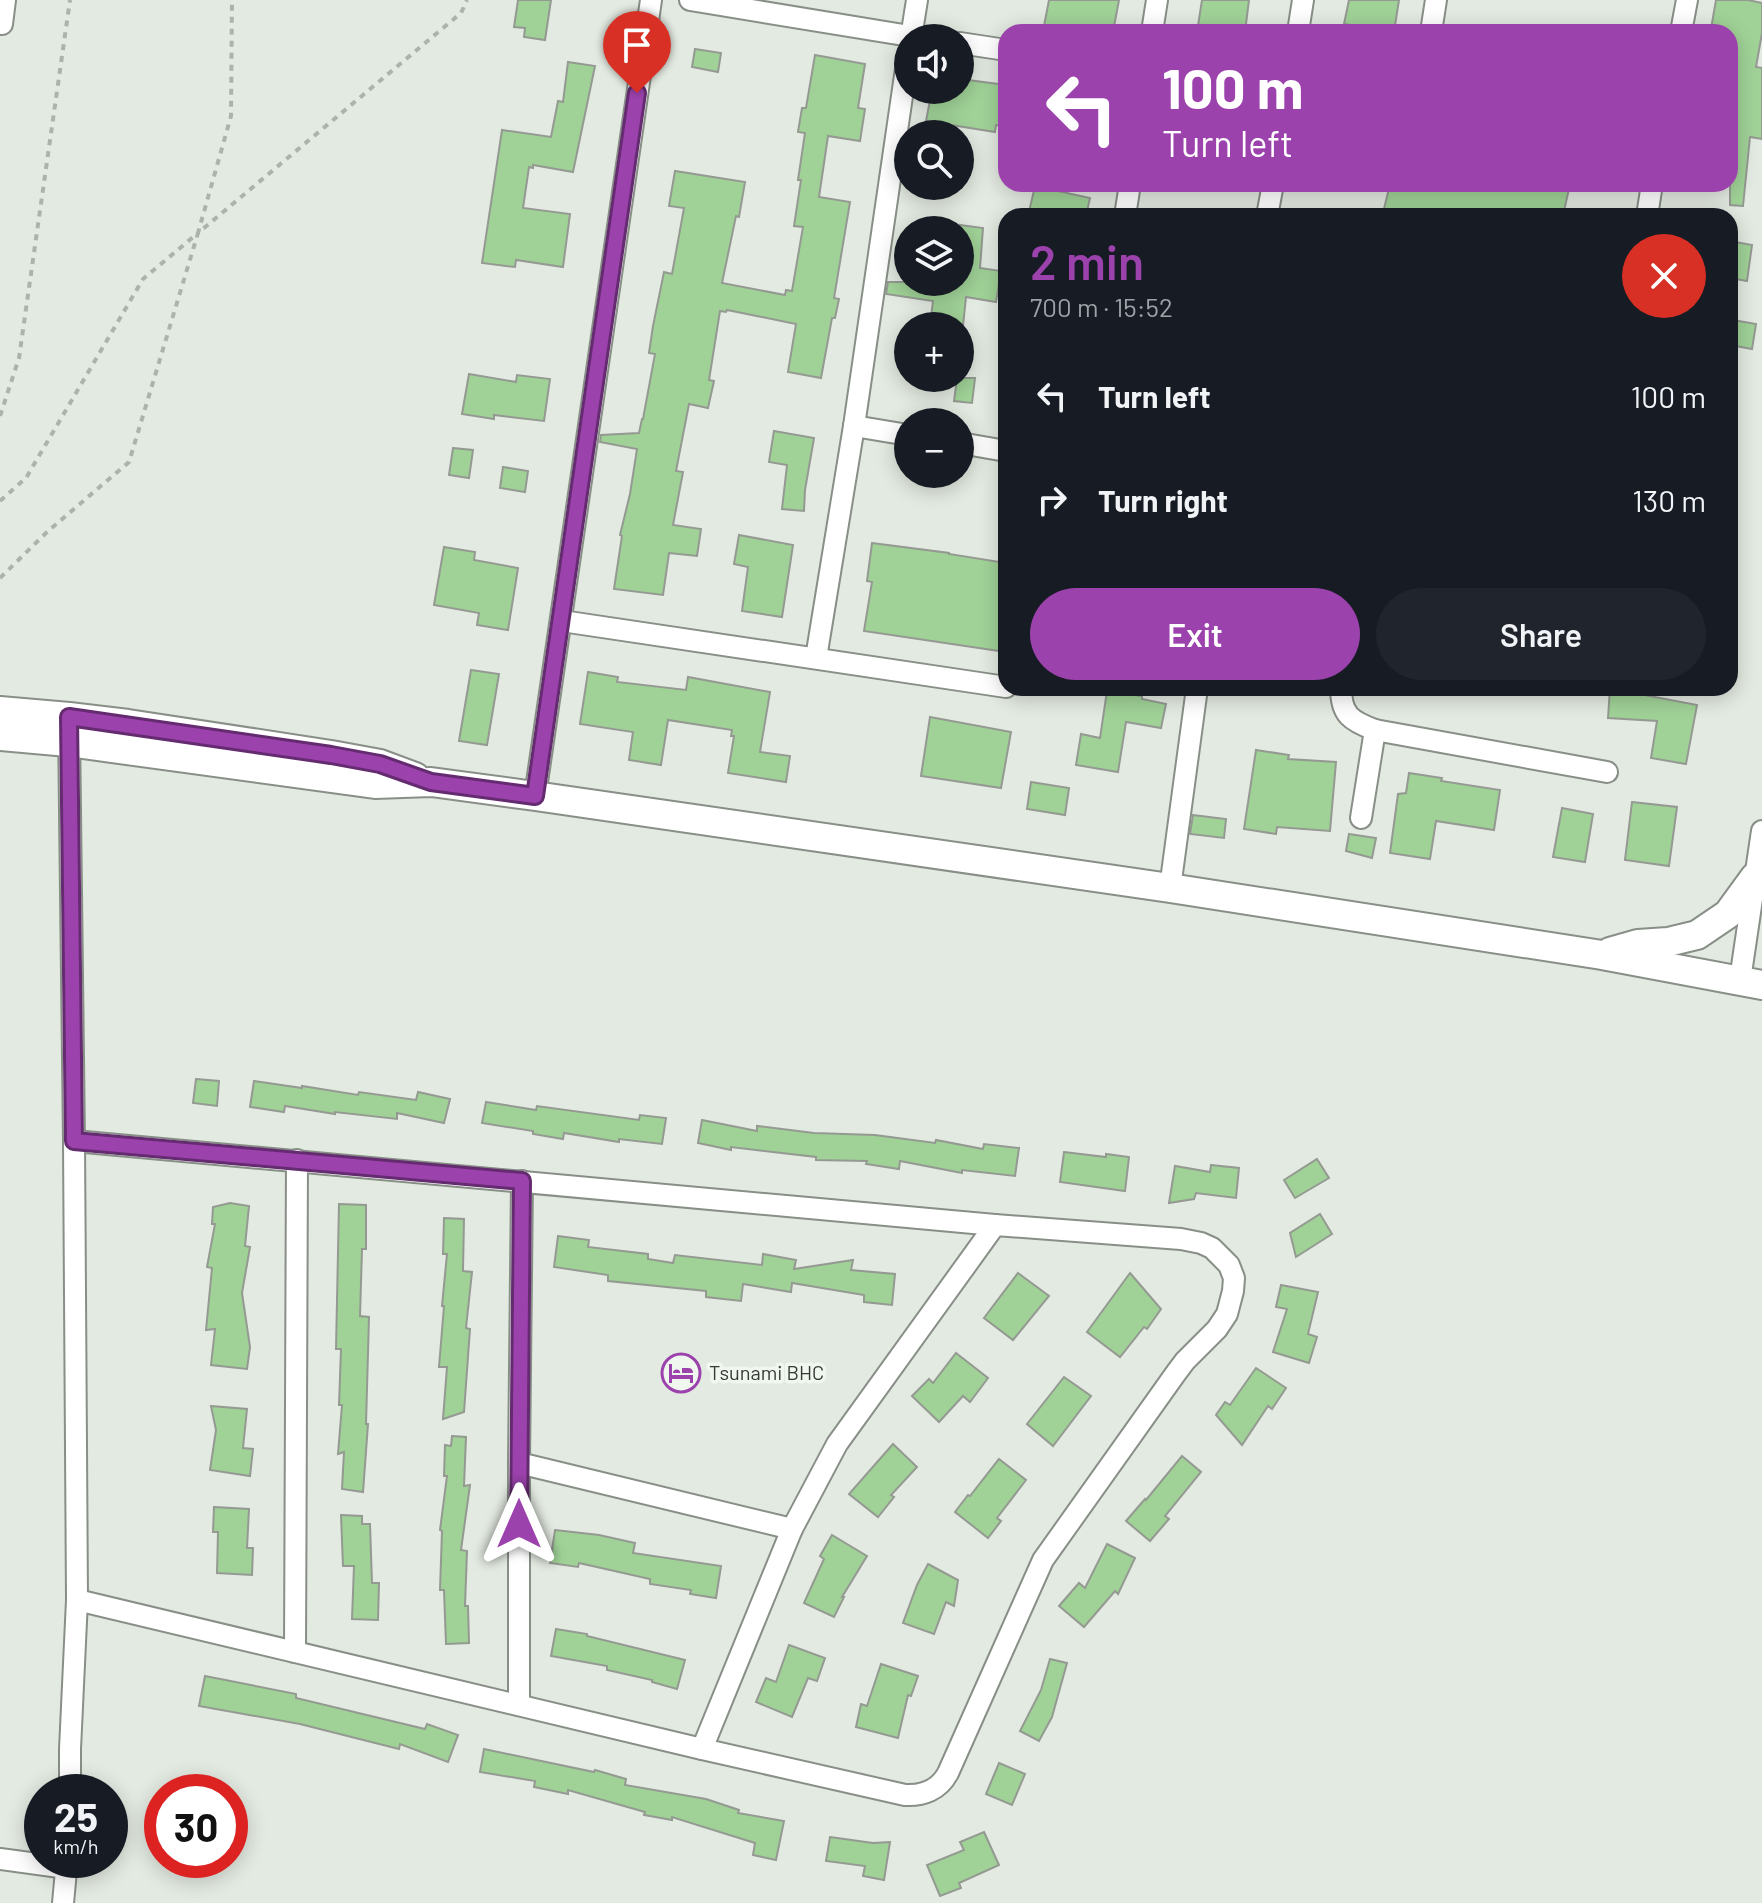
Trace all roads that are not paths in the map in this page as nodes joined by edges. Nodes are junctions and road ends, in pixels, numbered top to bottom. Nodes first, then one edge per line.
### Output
1 (5, 0) edge
2 (651, 0) edge
3 (690, 0) edge
4 (917, 0) edge
5 (1157, 0) edge
6 (1303, 0) edge
7 (1436, 0) edge
8 (1687, 0) edge
9 (2, 24) edge
10 (915, 24) edge
11 (1153, 24) edge
12 (1299, 24) edge
13 (1432, 24) edge
14 (1682, 24) edge
15 (894, 38) edge
16 (974, 45) edge
17 (998, 49) edge
18 (903, 104) edge
19 (854, 426) junction
20 (894, 433) edge
21 (974, 445) edge
22 (998, 450) edge
23 (562, 621) junction
24 (816, 658) junction
25 (998, 686) edge
26 (1196, 696) edge
27 (1341, 696) edge
28 (0, 711) edge
29 (69, 730) junction
30 (1375, 730) junction
31 (0, 736) edge
32 (1607, 772) dead end
33 (535, 796) junction
34 (1361, 818) dead end
35 (1762, 831) edge
36 (1755, 877) junction
37 (1170, 888) junction
38 (1602, 955) junction
39 (1751, 982) edge
40 (74, 1141) junction
41 (297, 1160) junction
42 (522, 1181) junction
43 (995, 1225) junction
44 (519, 1463) junction
45 (792, 1529) junction
46 (77, 1600) junction
47 (295, 1652) junction
48 (519, 1705) junction
49 (702, 1749) junction
50 (71, 1774) edge
51 (0, 1859) edge
52 (24, 1861) edge
53 (66, 1878) edge
54 (63, 1903) edge

1 - 9 street
2 - 23 street
3 - 15 street
4 - 10 street
5 - 11 street
6 - 12 street
7 - 13 street
8 - 14 street
16 - 17 street
18 - 19 street
19 - 20 street
19 - 24 street
21 - 22 street
23 - 24 street
23 - 33 street
24 - 25 street
26 - 37 street
27 - 30 street
28 - 29 main road
29 - 31 main road
29 - 33 main road
29 - 40 street
30 - 32 street
30 - 34 street
33 - 37 main road
35 - 36 street
36 - 38 main road
36 - 39 street
37 - 38 main road
38 - 39 main road
40 - 41 street
40 - 46 street
41 - 42 street
41 - 47 street
42 - 43 street
42 - 44 street
43 - 45 street
43 - 49 street
44 - 45 street
44 - 48 street
45 - 49 street
46 - 47 street
46 - 50 street
47 - 48 street
48 - 49 street
51 - 52 street
53 - 54 street

